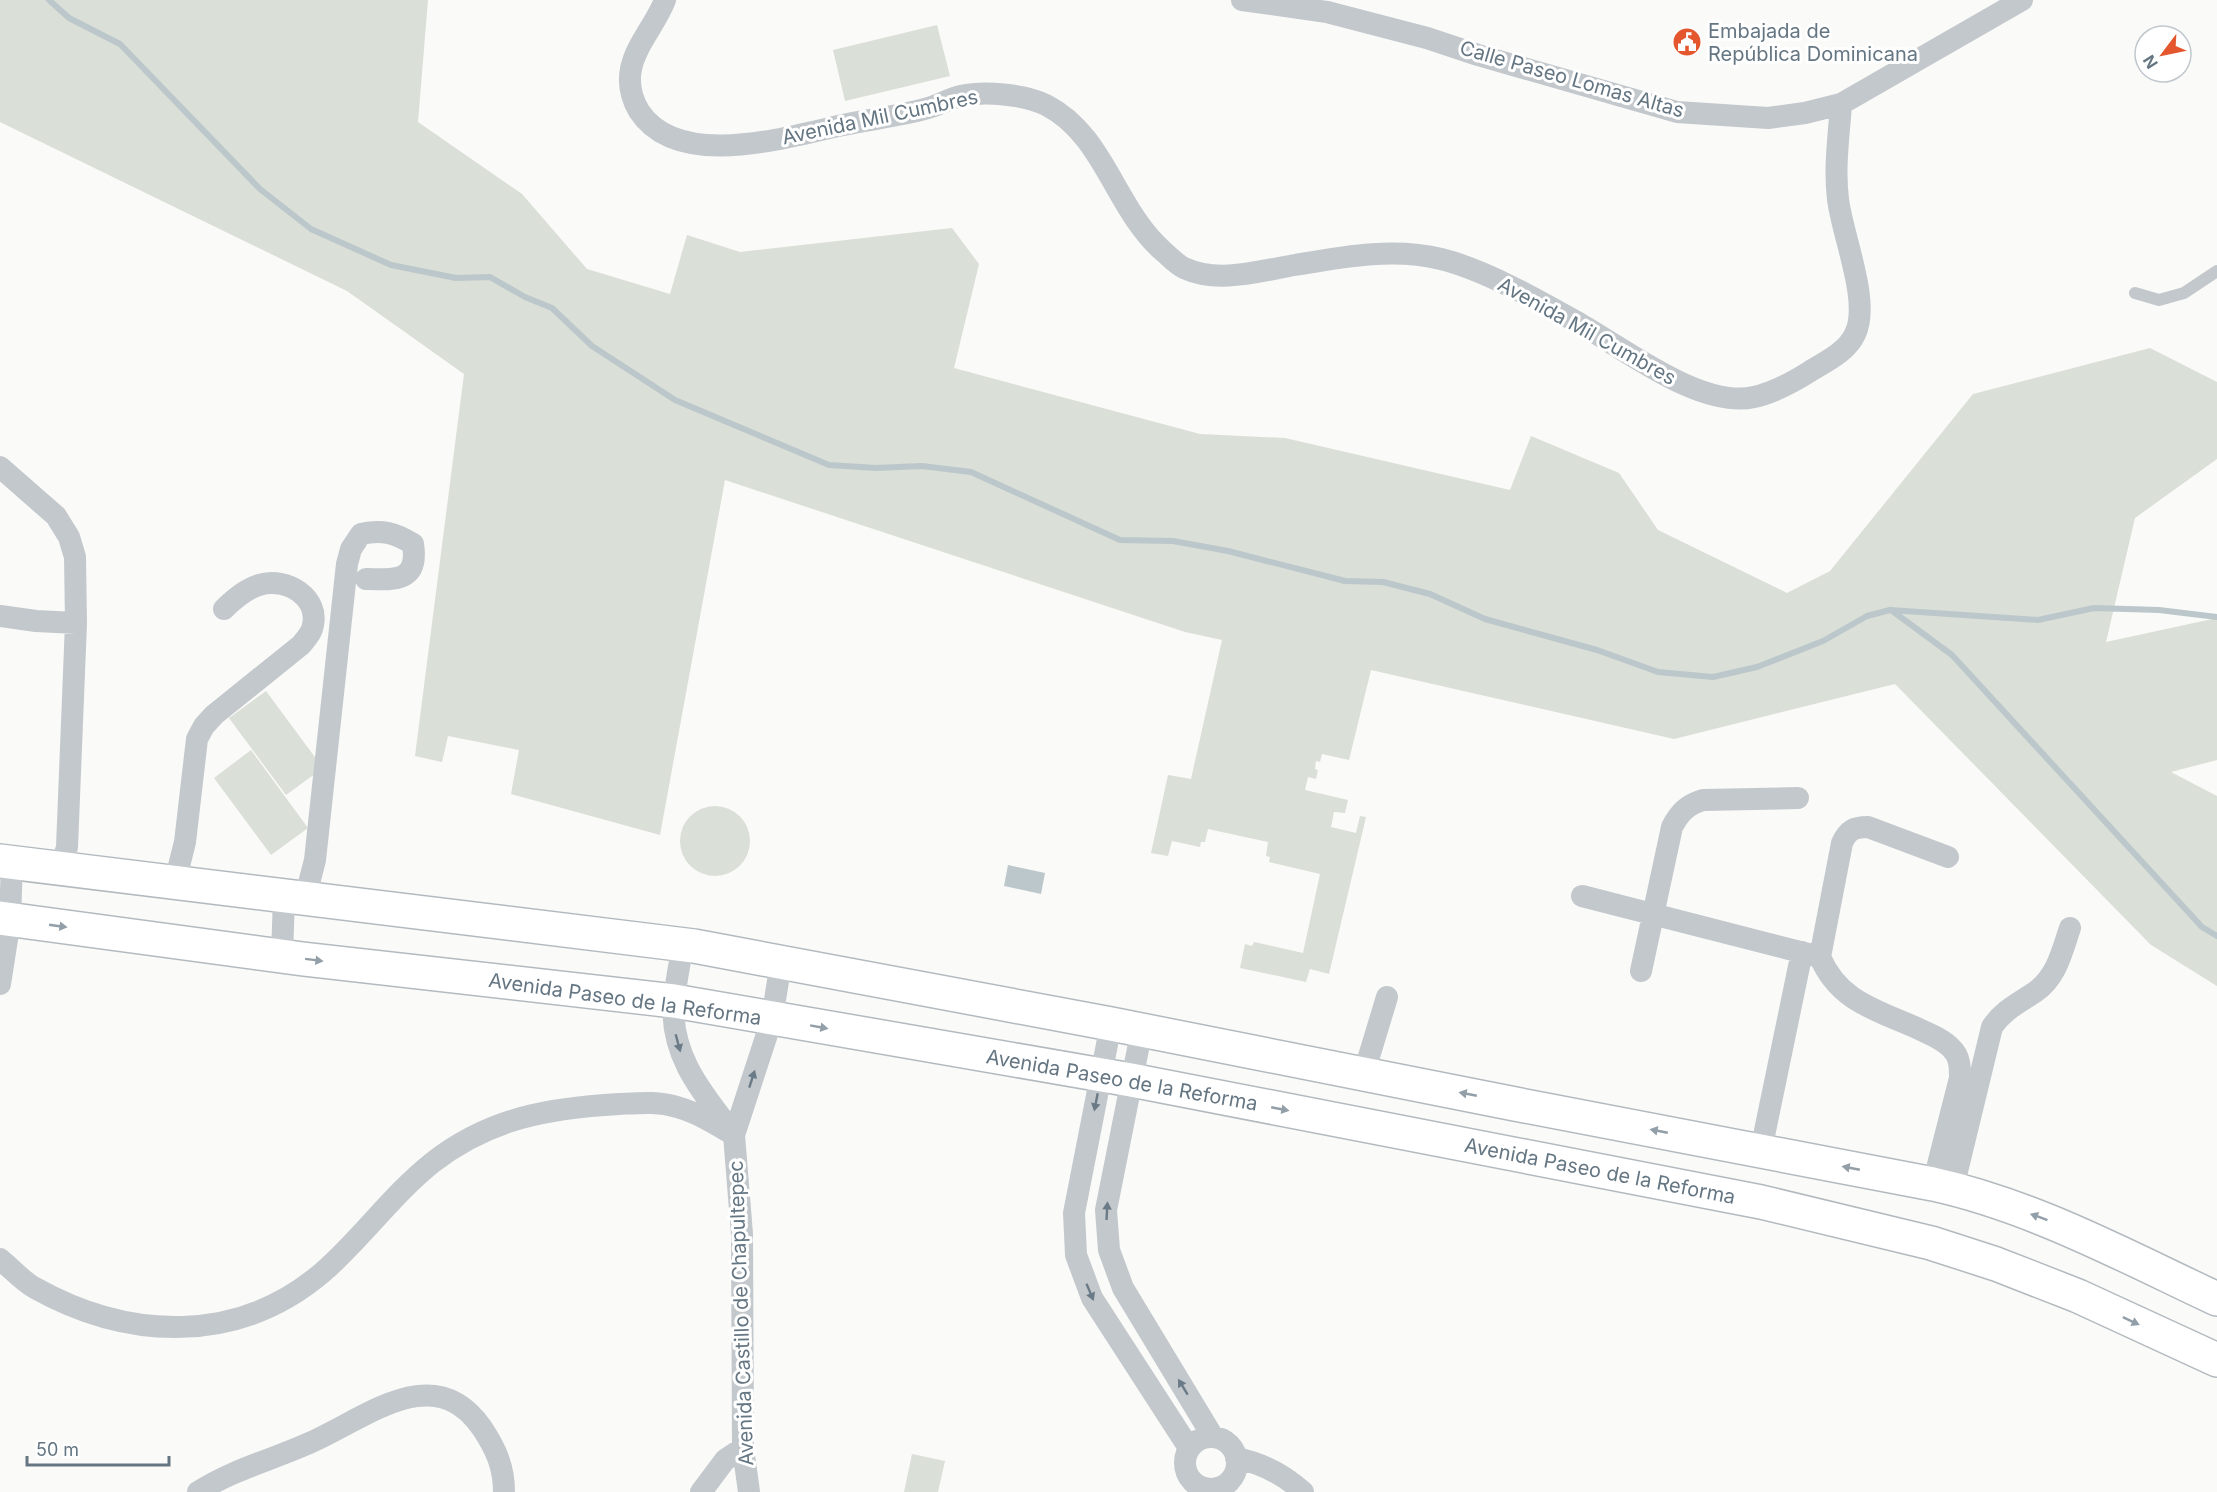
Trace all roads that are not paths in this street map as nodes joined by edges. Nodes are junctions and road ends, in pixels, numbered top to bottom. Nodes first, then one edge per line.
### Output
1 (665, 0) edge
2 (1242, 0) edge
3 (2022, 0) edge
4 (1840, 104) junction
5 (2217, 270) edge
6 (2135, 293) dead end
7 (0, 466) edge
8 (366, 579) dead end
9 (224, 609) dead end
10 (0, 616) edge
11 (76, 623) junction
12 (1798, 798) dead end
13 (1948, 857) dead end
14 (6, 862) edge
15 (61, 868) junction
16 (175, 882) junction
17 (1582, 896) dead end
18 (295, 898) junction
19 (1654, 914) junction
20 (5, 919) edge
21 (2070, 928) dead end
22 (683, 944) junction
23 (1811, 954) junction
24 (282, 956) junction
25 (781, 962) junction
26 (1641, 971) dead end
27 (0, 984) edge
28 (1387, 997) dead end
29 (674, 1001) junction
30 (772, 1019) junction
31 (1126, 1026) junction
32 (1364, 1073) junction
33 (1116, 1077) junction
34 (1515, 1104) junction
35 (734, 1135) junction
36 (1761, 1150) junction
37 (1508, 1154) junction
38 (1943, 1186) junction
39 (0, 1259) edge
40 (2217, 1299) edge
41 (2217, 1360) edge
42 (1213, 1437) junction
43 (743, 1448) junction
44 (1189, 1448) junction
45 (1236, 1458) junction
46 (1203, 1490) edge
47 (198, 1492) edge
48 (504, 1492) edge
49 (701, 1492) edge
50 (749, 1492) edge
51 (1303, 1492) edge

1 - 4 street, Avenida Mil Cumbres
2 - 4 street, Calle Paseo Lomas Altas
3 - 4 street, Calle Paseo Lomas Altas
5 - 6 lane
7 - 11 street
8 - 18 street
9 - 16 street
10 - 11 street
11 - 15 street
12 - 19 street
13 - 23 street
14 - 15 main road
14 - 20 street
15 - 16 main road
16 - 18 main road
17 - 19 street
18 - 22 main road
18 - 24 street
19 - 23 street
19 - 26 street
20 -> 24 main road, Avenida Paseo de la Reforma
20 - 27 street
21 - 38 street
22 - 25 main road
22 - 29 street, Avenida Castillo de Chapultepec
23 - 36 street
23 - 38 street
24 -> 29 main road, Avenida Paseo de la Reforma
25 - 30 street, Avenida Castillo de Chapultepec
25 - 31 main road
28 - 32 street
29 - 30 main road, Avenida Paseo de la Reforma
29 -> 35 street, Avenida Castillo de Chapultepec
30 -> 33 main road, Avenida Paseo de la Reforma
35 -> 30 street, Avenida Castillo de Chapultepec
31 - 32 main road
31 - 33 street
31 - 33 street
34 -> 32 main road
33 -> 37 main road, Avenida Paseo de la Reforma
42 -> 33 street
33 -> 44 street
36 -> 34 main road
34 - 37 main road
35 - 39 street
35 - 43 street, Avenida Castillo de Chapultepec
38 -> 36 main road
37 -> 41 main road, Avenida Paseo de la Reforma
40 -> 38 main road
42 - 44 street
42 - 45 street
43 - 49 street
43 - 50 street, Avenida Castillo de Chapultepec
44 - 46 street
45 - 46 street
45 - 51 street
47 - 48 street

